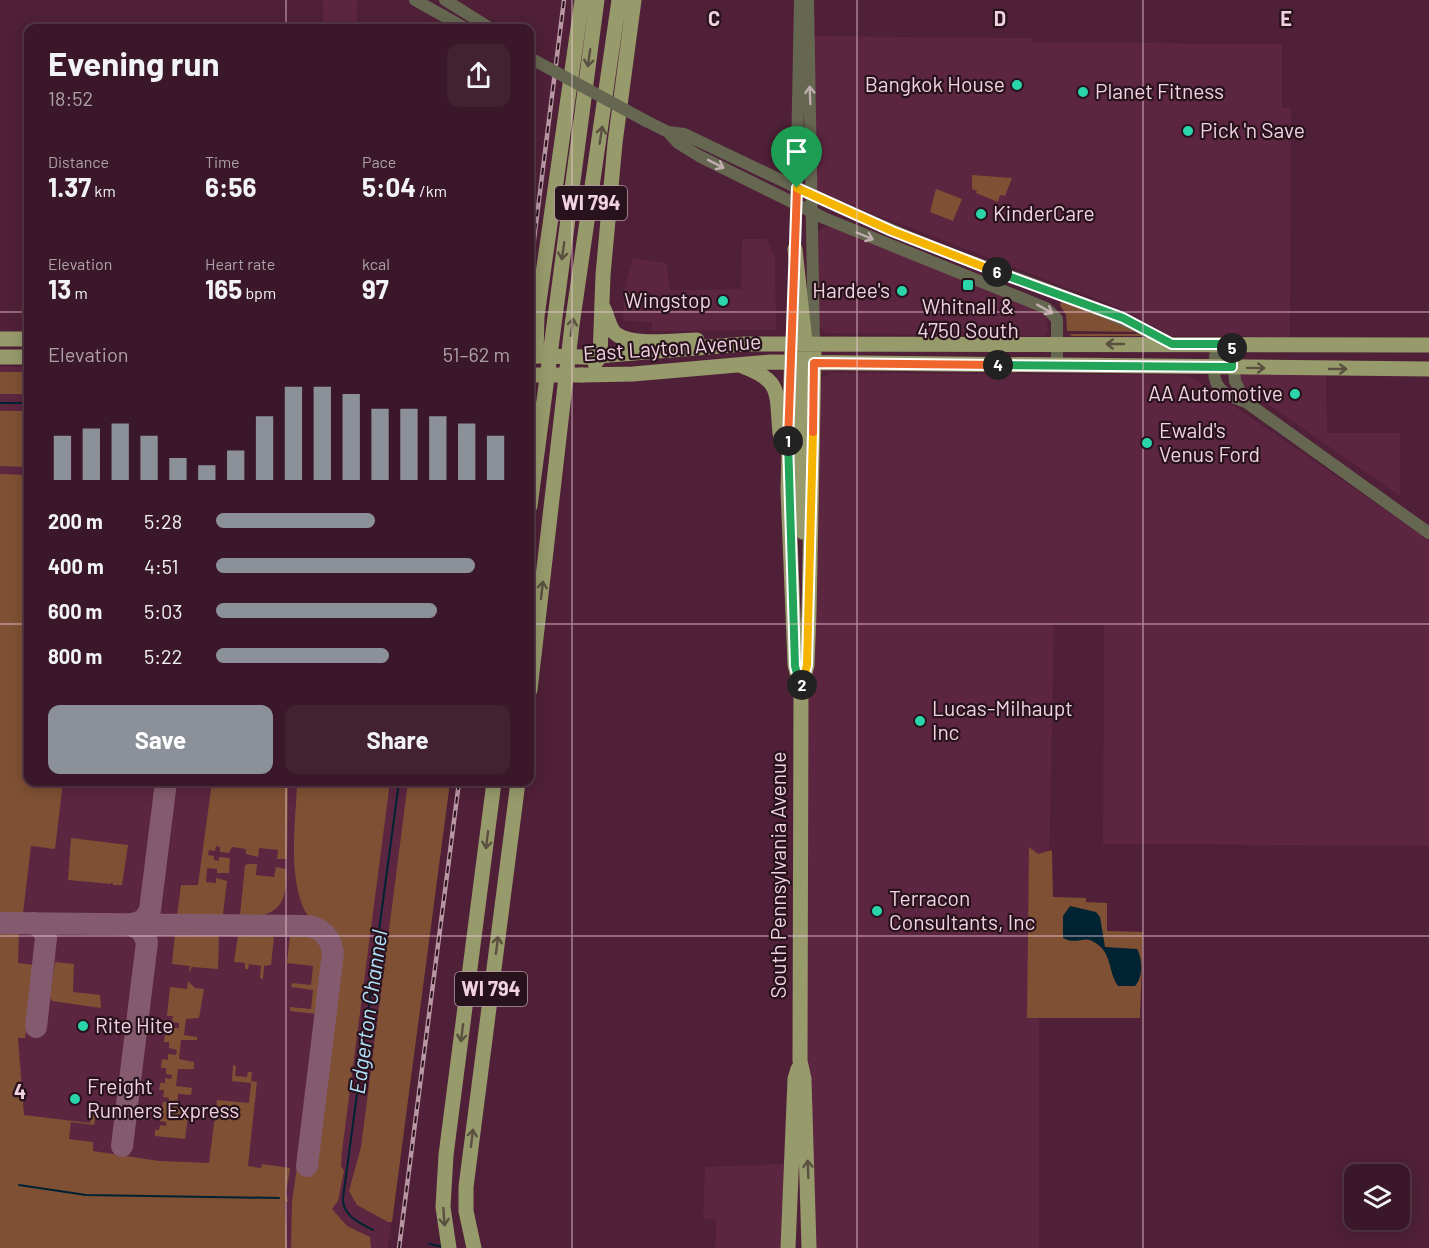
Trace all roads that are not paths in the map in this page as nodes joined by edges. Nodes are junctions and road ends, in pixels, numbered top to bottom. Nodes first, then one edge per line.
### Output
1 (415, 0) edge
2 (445, 0) edge
3 (582, 0) edge
4 (597, 0) edge
5 (619, 0) edge
6 (634, 0) edge
7 (800, 0) edge
8 (808, 0) edge
9 (458, 24) edge
10 (484, 24) edge
11 (534, 60) edge
12 (668, 132) junction
13 (797, 188) junction
14 (811, 195) junction
15 (796, 205) junction
16 (811, 212) junction
17 (795, 249) joint
18 (602, 301) junction
19 (534, 335) edge
20 (0, 339) edge
21 (24, 339) edge
22 (745, 344) junction
23 (1059, 344) junction
24 (1172, 344) junction
25 (1224, 344) junction
26 (1429, 345) edge
27 (534, 348) edge
28 (534, 351) edge
29 (802, 353) junction
30 (0, 357) edge
31 (24, 357) edge
32 (592, 357) junction
33 (736, 363) junction
34 (1057, 365) junction
35 (1213, 367) junction
36 (1232, 367) junction
37 (1429, 369) edge
38 (534, 375) edge
39 (587, 375) junction
40 (556, 376) junction
41 (1246, 402) junction
42 (534, 476) edge
43 (788, 489) junction
44 (1429, 533) edge
45 (534, 655) edge
46 (801, 689) junction
47 (493, 786) edge
48 (517, 786) edge
49 (800, 1060) junction
50 (788, 1210) junction
51 (808, 1211) junction
52 (449, 1248) edge
53 (474, 1248) edge
54 (788, 1248) edge
55 (809, 1248) edge

1 - 9 street
2 - 10 street
3 - 19 main road
4 -> 42 main road, WI 794
45 -> 5 main road, WI 794
6 - 18 main road
7 - 13 street
14 -> 8 street, South Pennsylvania Avenue
11 - 12 street, bridge
12 - 13 street
12 -> 15 street
13 - 14 street
13 - 15 street
14 - 16 street, South Pennsylvania Avenue
14 - 24 street
15 - 16 street
15 - 17 street
16 -> 23 street
16 - 29 street, South Pennsylvania Avenue
17 - 29 main road
18 - 22 main road
18 - 32 main road
20 - 21 main road
22 - 29 main road, East Layton Avenue
22 - 32 main road, East Layton Avenue
24 -> 23 main road, East Layton Avenue
23 - 29 main road, East Layton Avenue
23 - 34 street
24 - 25 main road, East Layton Avenue
25 - 26 main road, East Layton Avenue
25 - 35 street
25 - 36 street
27 - 32 main road, East Layton Avenue, bridge
28 - 40 main road, bridge
29 - 33 main road, East Layton Avenue
29 - 34 main road, East Layton Avenue
29 - 39 main road
29 - 43 main road, South Pennsylvania Avenue
29 - 46 main road, South Pennsylvania Avenue
30 - 31 main road
32 - 39 main road
33 - 39 main road, East Layton Avenue
33 - 43 main road
34 - 35 main road, East Layton Avenue
35 - 36 main road, East Layton Avenue
35 - 41 street
36 -> 37 main road, East Layton Avenue
36 - 41 street
38 - 40 main road, East Layton Avenue, bridge
39 - 40 main road, East Layton Avenue, bridge
41 - 44 street
43 - 46 main road, South Pennsylvania Avenue
46 - 49 main road, South Pennsylvania Avenue
47 -> 52 main road, WI 794
53 -> 48 main road, WI 794
49 - 50 main road, South Pennsylvania Avenue
51 -> 49 main road, South Pennsylvania Avenue
50 - 51 main road
50 - 54 main road, South Pennsylvania Avenue
51 - 55 main road, South Pennsylvania Avenue

